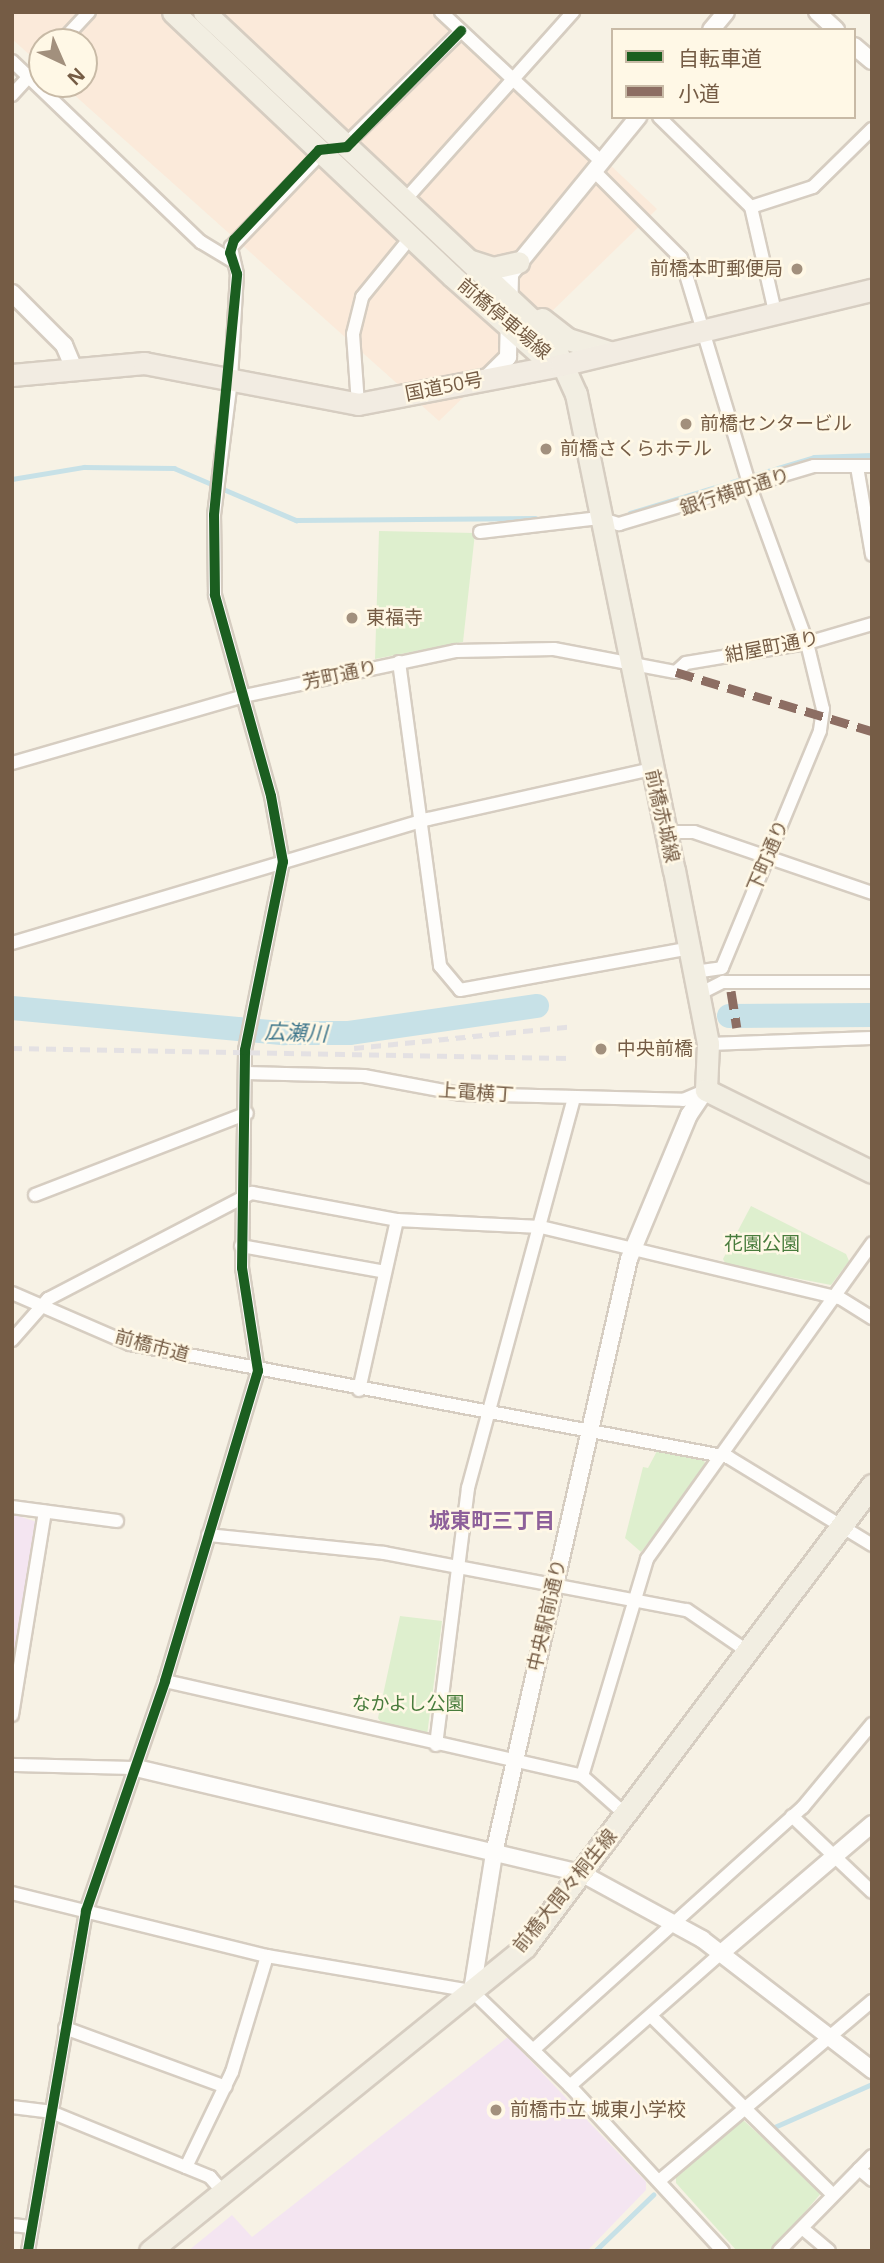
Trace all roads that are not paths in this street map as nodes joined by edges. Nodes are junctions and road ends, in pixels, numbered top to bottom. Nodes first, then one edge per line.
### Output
1 (89, 12) edge
2 (173, 12) edge
3 (204, 12) edge
4 (441, 12) edge
5 (573, 12) edge
6 (726, 12) edge
7 (817, 12) edge
8 (74, 28) edge
9 (713, 28) edge
10 (834, 28) edge
11 (461, 31) junction
12 (856, 48) edge
13 (12, 61) edge
14 (872, 61) edge
15 (28, 77) joint
16 (513, 78) junction
17 (12, 95) edge
18 (50, 98) edge
19 (636, 119) edge
20 (661, 119) edge
21 (872, 129) edge
22 (347, 148) junction
23 (319, 150) junction
24 (597, 166) junction
25 (404, 201) junction
26 (751, 207) junction
27 (411, 237) junction
28 (460, 255) junction
29 (231, 260) junction
30 (516, 265) junction
31 (872, 290) edge
32 (502, 292) junction
33 (12, 293) edge
34 (475, 296) junction
35 (775, 312) junction
36 (509, 326) junction
37 (702, 330) junction
38 (610, 352) junction
39 (561, 365) junction
40 (74, 368) junction
41 (12, 375) edge
42 (231, 380) junction
43 (485, 380) junction
44 (358, 404) junction
45 (872, 466) edge
46 (858, 467) junction
47 (750, 486) junction
48 (599, 519) junction
49 (480, 532) dead end
50 (872, 555) edge
51 (872, 624) edge
52 (807, 643) junction
53 (399, 662) junction
54 (630, 664) junction
55 (676, 672) joint
56 (244, 696) junction
57 (12, 763) edge
58 (651, 769) junction
59 (419, 822) junction
60 (666, 832) junction
61 (767, 857) junction
62 (283, 862) junction
63 (872, 893) edge
64 (12, 943) edge
65 (690, 948) junction
66 (722, 968) junction
67 (694, 972) junction
68 (729, 982) junction
69 (872, 982) edge
70 (699, 994) junction
71 (872, 1038) edge
72 (708, 1044) junction
73 (246, 1073) junction
74 (706, 1090) junction
75 (574, 1098) junction
76 (247, 1112) junction
77 (872, 1172) edge
78 (245, 1193) junction
79 (35, 1195) dead end
80 (397, 1220) junction
81 (541, 1227) junction
82 (872, 1243) edge
83 (241, 1246) junction
84 (632, 1248) junction
85 (385, 1272) junction
86 (12, 1293) edge
87 (835, 1297) junction
88 (41, 1305) junction
89 (872, 1318) edge
90 (12, 1340) edge
91 (258, 1371) junction
92 (359, 1390) junction
93 (488, 1414) junction
94 (589, 1432) junction
95 (719, 1456) junction
96 (872, 1485) edge
97 (12, 1507) edge
98 (45, 1512) junction
99 (117, 1521) dead end
100 (844, 1525) junction
101 (208, 1535) junction
102 (872, 1545) edge
103 (455, 1565) junction
104 (554, 1584) junction
105 (633, 1601) junction
106 (750, 1653) junction
107 (164, 1681) junction
108 (12, 1716) edge
109 (872, 1724) edge
110 (436, 1745) junction
111 (514, 1762) junction
112 (12, 1765) edge
113 (136, 1768) junction
114 (582, 1776) junction
115 (626, 1815) junction
116 (792, 1816) junction
117 (872, 1824) edge
118 (494, 1853) junction
119 (836, 1854) junction
120 (581, 1873) junction
121 (872, 1892) edge
122 (12, 1893) edge
123 (86, 1911) junction
124 (672, 1923) junction
125 (720, 1954) junction
126 (267, 1956) junction
127 (472, 1991) junction
128 (872, 2001) edge
129 (651, 2016) junction
130 (65, 2028) junction
131 (830, 2037) junction
132 (533, 2050) junction
133 (872, 2070) edge
134 (570, 2086) junction
135 (226, 2087) junction
136 (12, 2107) edge
137 (745, 2108) junction
138 (51, 2112) junction
139 (872, 2156) edge
140 (186, 2167) junction
141 (859, 2169) junction
142 (872, 2180) edge
143 (659, 2181) junction
144 (222, 2191) junction
145 (833, 2195) junction
146 (12, 2225) edge
147 (31, 2227) junction
148 (802, 2228) junction
149 (29, 2251) edge
150 (150, 2251) edge
151 (723, 2251) edge
152 (779, 2251) edge
153 (829, 2251) edge

1 - 8 street
2 - 23 main road, 前橋停車場線
3 - 22 main road, 前橋停車場線
4 - 11 street
5 - 16 street
6 - 9 street
7 - 10 street
11 - 16 street
11 - 22 street
12 - 14 street
13 - 15 street
15 - 17 street
16 - 24 street
16 - 25 street
18 - 29 street
19 - 24 street
20 - 26 street
21 - 26 street
22 - 23 street
22 - 25 main road, 前橋停車場線
23 - 27 main road, 前橋停車場線
23 - 29 street
24 - 30 street
24 - 37 street
25 - 28 main road, 前橋停車場線
26 - 35 street
27 - 34 main road, 前橋停車場線
27 - 44 street
28 - 30 main road
28 - 32 main road, 前橋停車場線
29 - 42 street
30 - 32 main road
31 - 35 highway, 国道50号
32 - 34 main road
32 - 36 street
32 - 38 main road
32 - 39 main road, 前橋停車場線
33 - 40 street
34 - 36 main road, 前橋停車場線
35 - 37 highway, 国道50号
36 - 39 main road, 前橋停車場線
36 - 43 street
37 - 38 highway, 国道50号
37 - 47 street
38 - 39 highway, 国道50号
39 - 43 highway, 国道50号
39 - 48 main road, 前橋赤城線
40 - 41 highway, 国道50号
40 - 42 highway, 国道50号
42 - 44 highway, 国道50号
42 - 56 street
43 - 44 highway, 国道50号
45 - 46 street, 銀行横町通り
46 - 47 street, 銀行横町通り
46 - 50 street
47 - 48 street, 銀行横町通り
47 - 52 street
48 - 49 street, 銀行横町通り
48 - 54 main road, 前橋赤城線
51 - 52 street, 紺屋町通り
52 - 55 street, 紺屋町通り
52 - 61 street, 下町通り
53 - 54 street, 芳町通り
53 - 56 street, 芳町通り
53 - 59 street
54 - 55 street, 芳町通り
54 - 58 main road, 前橋赤城線
56 - 57 street, 芳町通り
56 - 62 street
58 - 59 street
58 - 60 main road, 前橋赤城線
59 - 62 street
59 - 65 street
60 - 61 street
60 - 65 main road, 前橋赤城線
61 - 63 street
61 - 66 street, 下町通り
62 - 64 street
62 - 73 street
65 - 67 main road, 前橋赤城線
66 - 67 street
66 - 68 street
67 - 70 main road, 前橋赤城線
68 - 69 street
68 - 70 street
70 - 72 main road, 前橋赤城線
71 - 72 street
72 - 74 main road, 前橋赤城線
73 - 75 street, 上電横丁
73 - 76 street
74 - 75 street, 上電横丁
74 - 77 main road
74 - 84 street, 中央駅前通り
75 - 81 street
76 - 78 street
76 - 79 street
78 - 80 street
78 - 83 street
78 - 88 street
80 - 81 street
80 - 85 street
81 - 84 street
81 - 93 street
82 - 87 street
83 - 85 street
83 - 91 street
84 - 87 street
84 - 94 street, 中央駅前通り
85 - 92 street
86 - 88 street, 前橋市道
87 - 89 street
87 - 95 street
88 - 90 street
88 - 91 street, 前橋市道
91 - 92 street, 前橋市道
91 - 101 street
92 - 93 street, 前橋市道
93 - 94 street, 前橋市道
93 - 103 street
94 - 95 street, 前橋市道
94 - 104 street, 中央駅前通り
95 - 100 street, 前橋市道
95 - 105 street
96 - 100 main road, 前橋大間々桐生線
97 - 98 street
98 - 99 street
98 - 108 street
100 - 102 street, 前橋市道
100 - 106 main road, 前橋大間々桐生線
101 - 103 street
101 - 107 street
103 - 104 street
103 - 110 street
104 - 105 street
104 - 111 street, 中央駅前通り
105 - 106 street
105 - 114 street
106 - 115 main road, 前橋大間々桐生線
107 - 110 street
107 - 113 street
109 - 116 street
110 - 111 street
111 - 114 street
111 - 118 street, 中央駅前通り
112 - 113 street
113 - 118 street
113 - 123 street
114 - 115 street
115 - 120 main road, 前橋大間々桐生線
116 - 119 street
116 - 124 street
117 - 119 street
118 - 120 street
118 - 127 street, 中央駅前通り
119 - 121 street
119 - 125 street
120 - 124 street
120 - 127 main road, 前橋大間々桐生線
122 - 123 street
123 - 126 street
123 - 130 street
124 - 125 street
124 - 132 street
125 - 129 street
125 - 131 street
126 - 127 street
126 - 135 street
127 - 132 street
127 - 144 main road, 前橋大間々桐生線
128 - 131 street
129 - 134 street
129 - 137 street
130 - 135 street
130 - 138 street
131 - 133 street
131 - 137 street
132 - 134 street
134 - 143 street
135 - 140 street
136 - 138 street
137 - 143 street
137 - 145 street
138 - 140 street
138 - 147 street
139 - 141 street
140 - 144 street
141 - 142 street
141 - 145 street
143 - 151 street
144 - 150 main road, 前橋大間々桐生線
145 - 148 street
146 - 147 street
147 - 149 street
148 - 152 street
148 - 153 street

